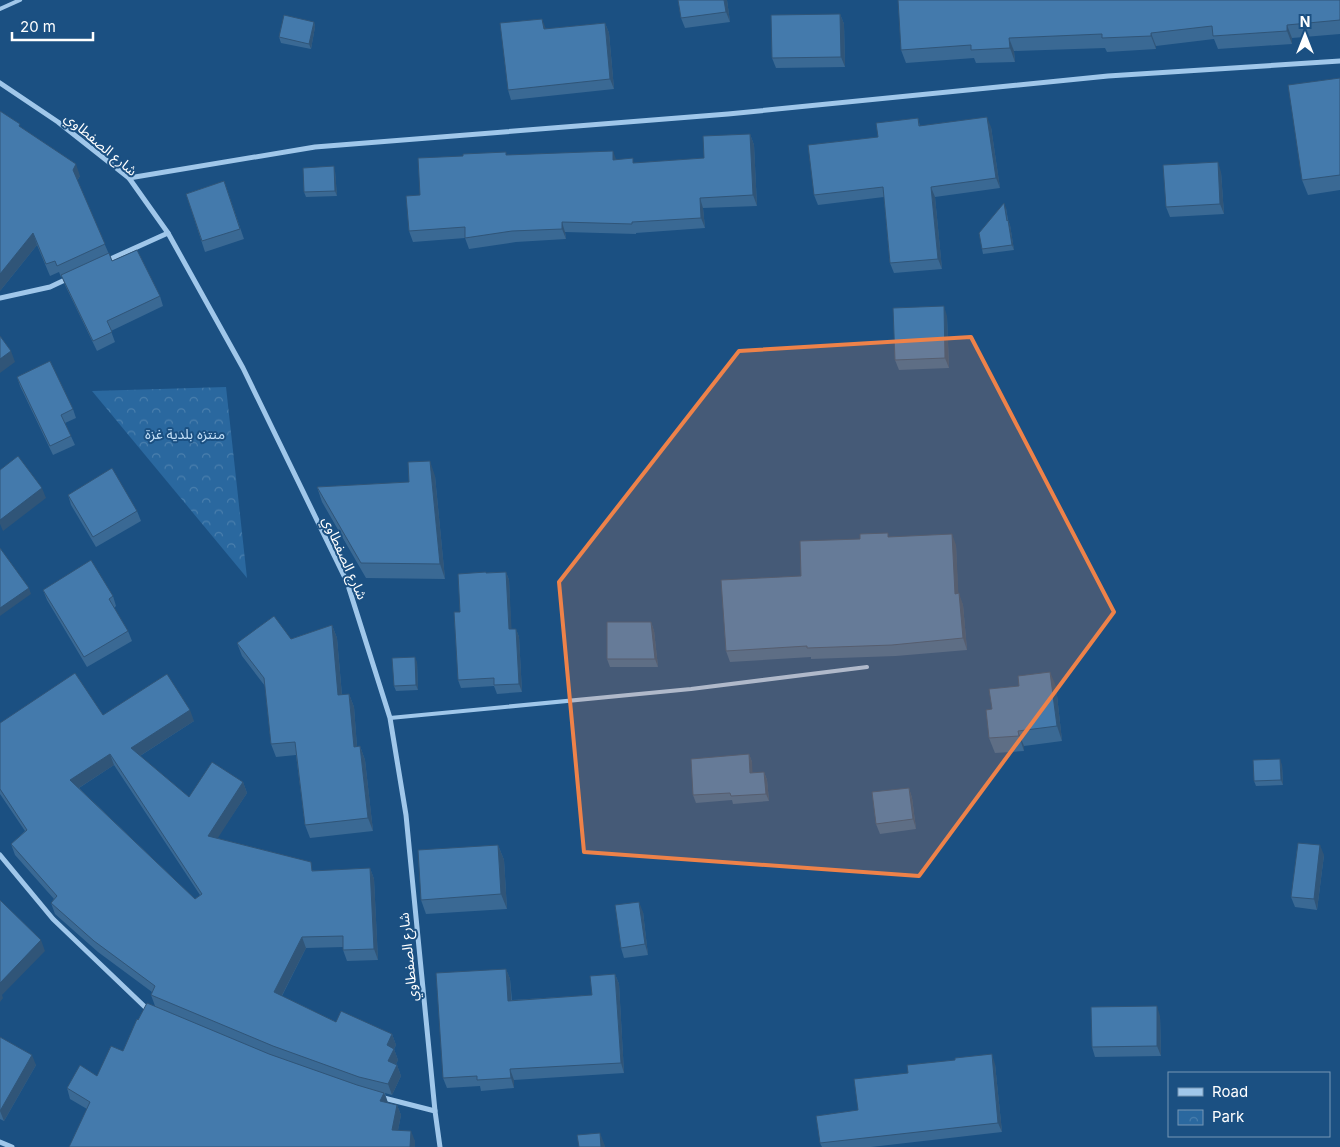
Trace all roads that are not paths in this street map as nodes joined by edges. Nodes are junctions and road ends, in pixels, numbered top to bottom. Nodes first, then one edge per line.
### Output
1 (20, 0) edge
2 (0, 9) edge
3 (1340, 61) edge
4 (0, 83) edge
5 (129, 178) junction
6 (168, 233) junction
7 (101, 264) edge
8 (75, 276) edge
9 (0, 298) edge
10 (867, 667) dead end
11 (390, 718) junction
12 (0, 854) edge
13 (154, 1011) edge
14 (371, 1094) edge
15 (435, 1111) junction
16 (0, 1142) edge
17 (12, 1147) edge
18 (440, 1147) edge

1 - 2 lane
3 - 5 street
4 - 5 street, شارع الصفطاوي
5 - 6 street, شارع الصفطاوي
6 - 7 street
6 - 11 street, شارع الصفطاوي
8 - 9 street
10 - 11 lane
11 - 15 street, شارع الصفطاوي
12 - 13 street
14 - 15 street
15 - 18 street, شارع الصفطاوي
16 - 17 street

